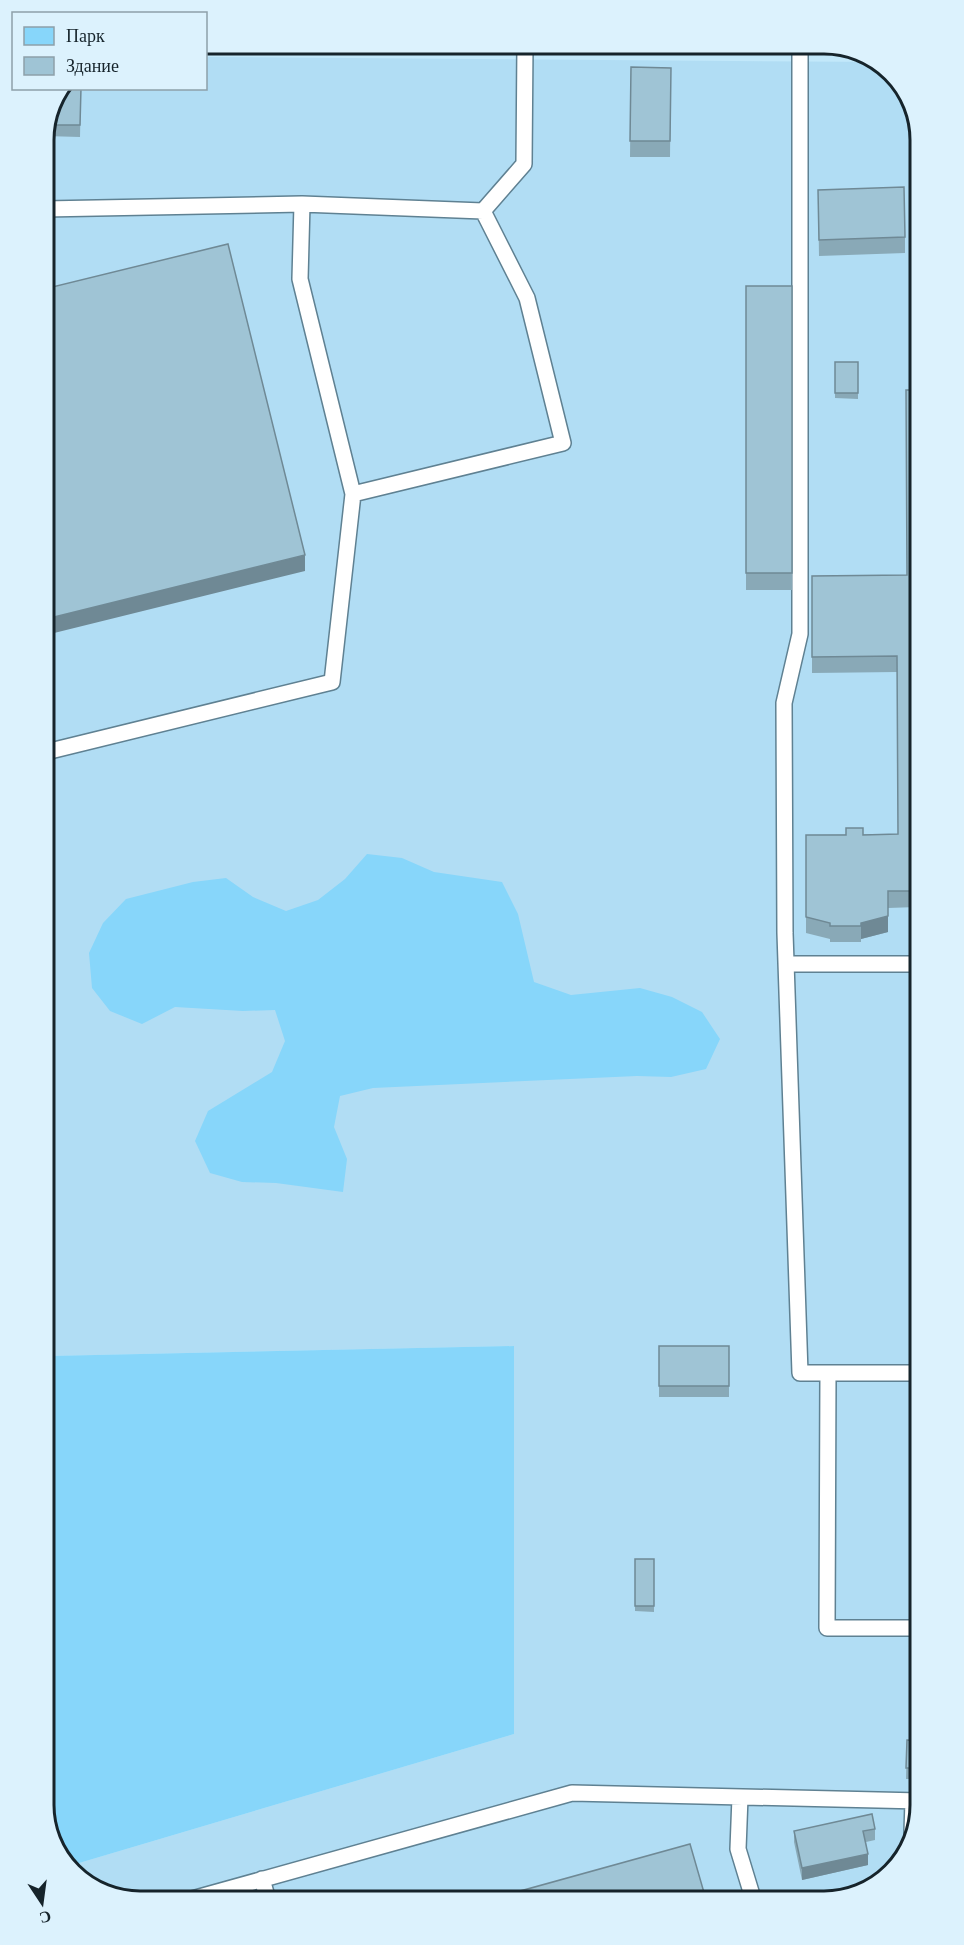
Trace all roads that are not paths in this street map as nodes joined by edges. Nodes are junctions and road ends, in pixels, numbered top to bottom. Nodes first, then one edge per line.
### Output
1 (525, 54) edge
2 (800, 54) edge
3 (302, 204) junction
4 (54, 210) edge
5 (483, 211) junction
6 (352, 494) junction
7 (54, 750) edge
8 (786, 964) junction
9 (910, 964) edge
10 (828, 1373) junction
11 (910, 1373) edge
12 (910, 1628) edge
13 (740, 1797) junction
14 (910, 1801) edge
15 (262, 1879) junction
16 (220, 1891) edge
17 (265, 1891) edge
18 (751, 1891) edge

1 - 5 lane
2 - 8 lane
3 - 4 lane
3 - 5 lane
3 - 6 lane
5 - 6 lane
6 - 7 lane
8 - 9 lane
8 - 10 lane
10 - 11 lane
10 - 12 lane
13 - 14 lane
13 - 15 lane
13 - 18 lane
15 - 16 lane
15 - 17 lane

